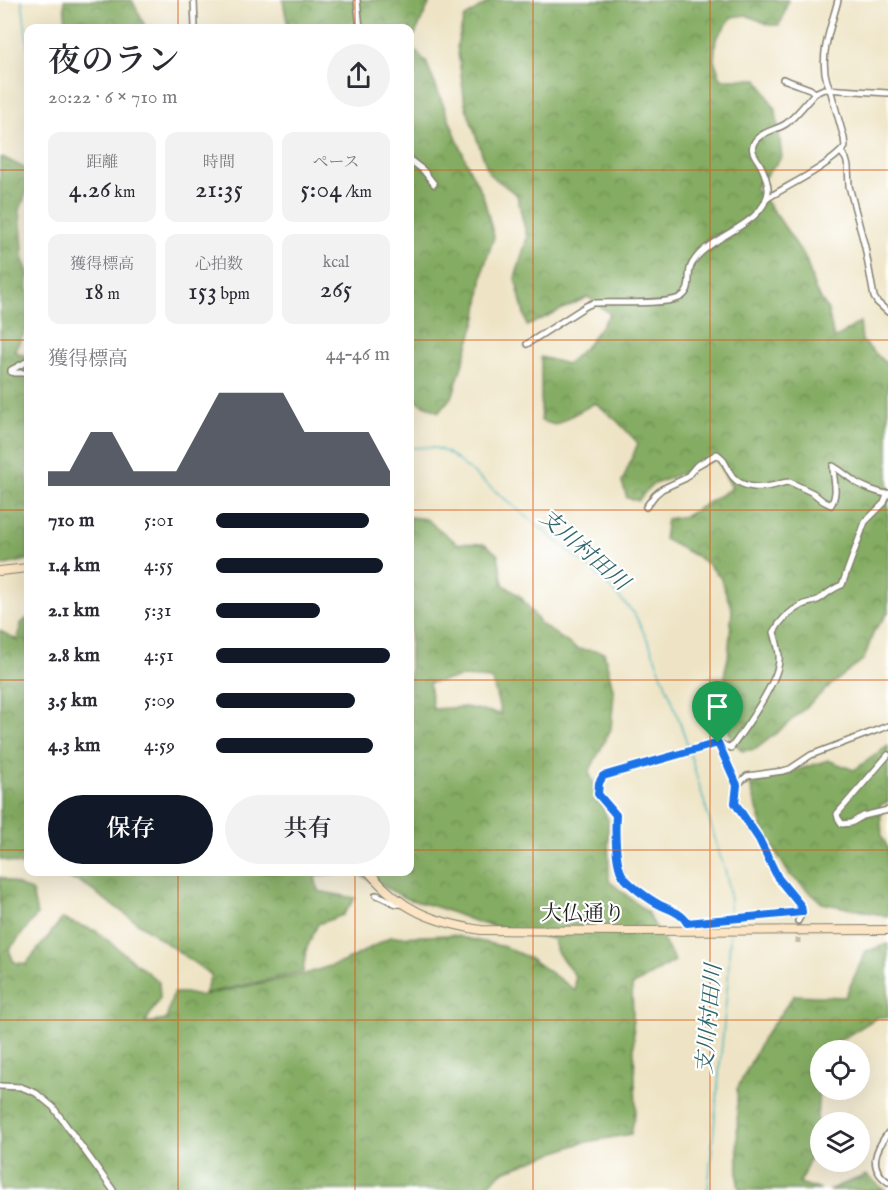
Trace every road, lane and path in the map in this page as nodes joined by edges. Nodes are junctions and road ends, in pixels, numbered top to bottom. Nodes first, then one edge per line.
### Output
1 (194, 0) edge
2 (357, 0) edge
3 (837, 0) edge
4 (195, 24) edge
5 (360, 24) edge
6 (783, 79) dead end
7 (830, 89) junction
8 (815, 93) junction
9 (888, 93) edge
10 (841, 152) junction
11 (414, 163) edge
12 (434, 184) dead end
13 (766, 199) junction
14 (888, 312) edge
15 (527, 344) dead end
16 (24, 363) edge
17 (24, 373) edge
18 (887, 494) edge
19 (646, 507) dead end
20 (24, 568) edge
21 (0, 571) edge
22 (888, 726) edge
23 (718, 743) junction
24 (888, 755) edge
25 (737, 785) junction
26 (888, 810) edge
27 (372, 876) edge
28 (376, 895) dead end
29 (404, 904) junction
30 (802, 912) junction
31 (798, 921) tunnel mouth
32 (688, 926) junction
33 (888, 930) edge
34 (0, 1086) edge
35 (888, 1133) edge
36 (888, 1182) edge
37 (113, 1190) edge

1 - 4 street
2 - 5 street
3 - 7 street
6 - 8 street
7 - 8 street
7 - 9 street
7 - 10 street
8 - 13 street
10 - 13 street
10 - 14 street
11 - 12 street
13 - 15 street
16 - 17 street
18 - 19 street
18 - 23 street
20 - 21 street
22 - 25 street
23 - 25 street
23 - 32 street
24 - 26 street
25 - 30 street
27 - 29 street, 大仏通り
28 - 29 street
29 - 32 street, 大仏通り
30 - 31 street
30 - 32 street
32 - 33 street, 大仏通り
34 - 37 street
35 - 36 street

